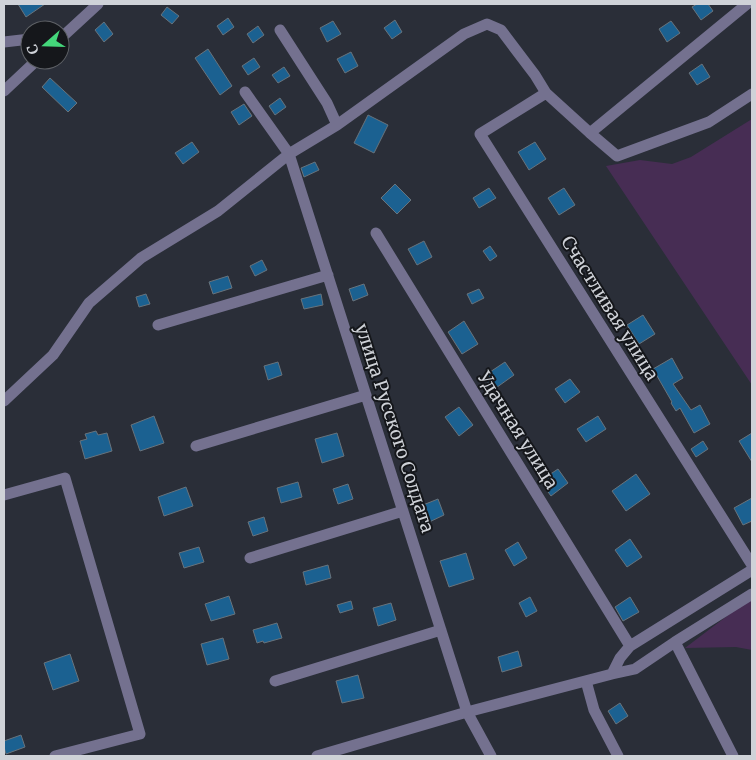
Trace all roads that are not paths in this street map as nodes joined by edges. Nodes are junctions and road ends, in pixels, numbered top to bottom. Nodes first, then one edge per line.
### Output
1 (98, 4) edge
2 (747, 4) edge
3 (70, 29) edge
4 (280, 30) dead end
5 (20, 40) edge
6 (4, 42) edge
7 (26, 70) edge
8 (4, 91) edge
9 (245, 92) dead end
10 (546, 93) junction
11 (752, 94) edge
12 (337, 126) junction
13 (590, 133) junction
14 (289, 154) junction
15 (376, 233) dead end
16 (328, 275) junction
17 (158, 325) dead end
18 (366, 395) junction
19 (4, 401) edge
20 (196, 446) dead end
21 (4, 495) edge
22 (403, 511) junction
23 (250, 558) dead end
24 (752, 565) edge
25 (752, 570) edge
26 (752, 594) edge
27 (441, 630) junction
28 (675, 642) junction
29 (630, 646) junction
30 (612, 674) junction
31 (274, 680) dead end
32 (586, 681) junction
33 (467, 712) junction
34 (55, 756) edge
35 (317, 756) edge
36 (491, 756) edge
37 (618, 756) edge
38 (733, 756) edge

1 - 3 street
2 - 13 street
4 - 12 street
5 - 6 street
7 - 8 street
9 - 14 street, улица Русского Солдата
10 - 12 street
10 - 13 street
10 - 24 street, Счастливая улица
11 - 13 street
12 - 14 street
14 - 16 street, улица Русского Солдата
14 - 19 street
15 - 29 street, Удачная улица
16 - 17 street
16 - 18 street, улица Русского Солдата
18 - 20 street
18 - 22 street, улица Русского Солдата
21 - 34 street
22 - 23 street
22 - 27 street, улица Русского Солдата
25 - 29 street
26 - 28 street
27 - 31 street
27 - 33 street, улица Русского Солдата
28 - 30 street
28 - 38 street
29 - 30 street
30 - 32 street
32 - 33 street
32 - 37 street
33 - 35 street
33 - 36 street, улица Русского Солдата

